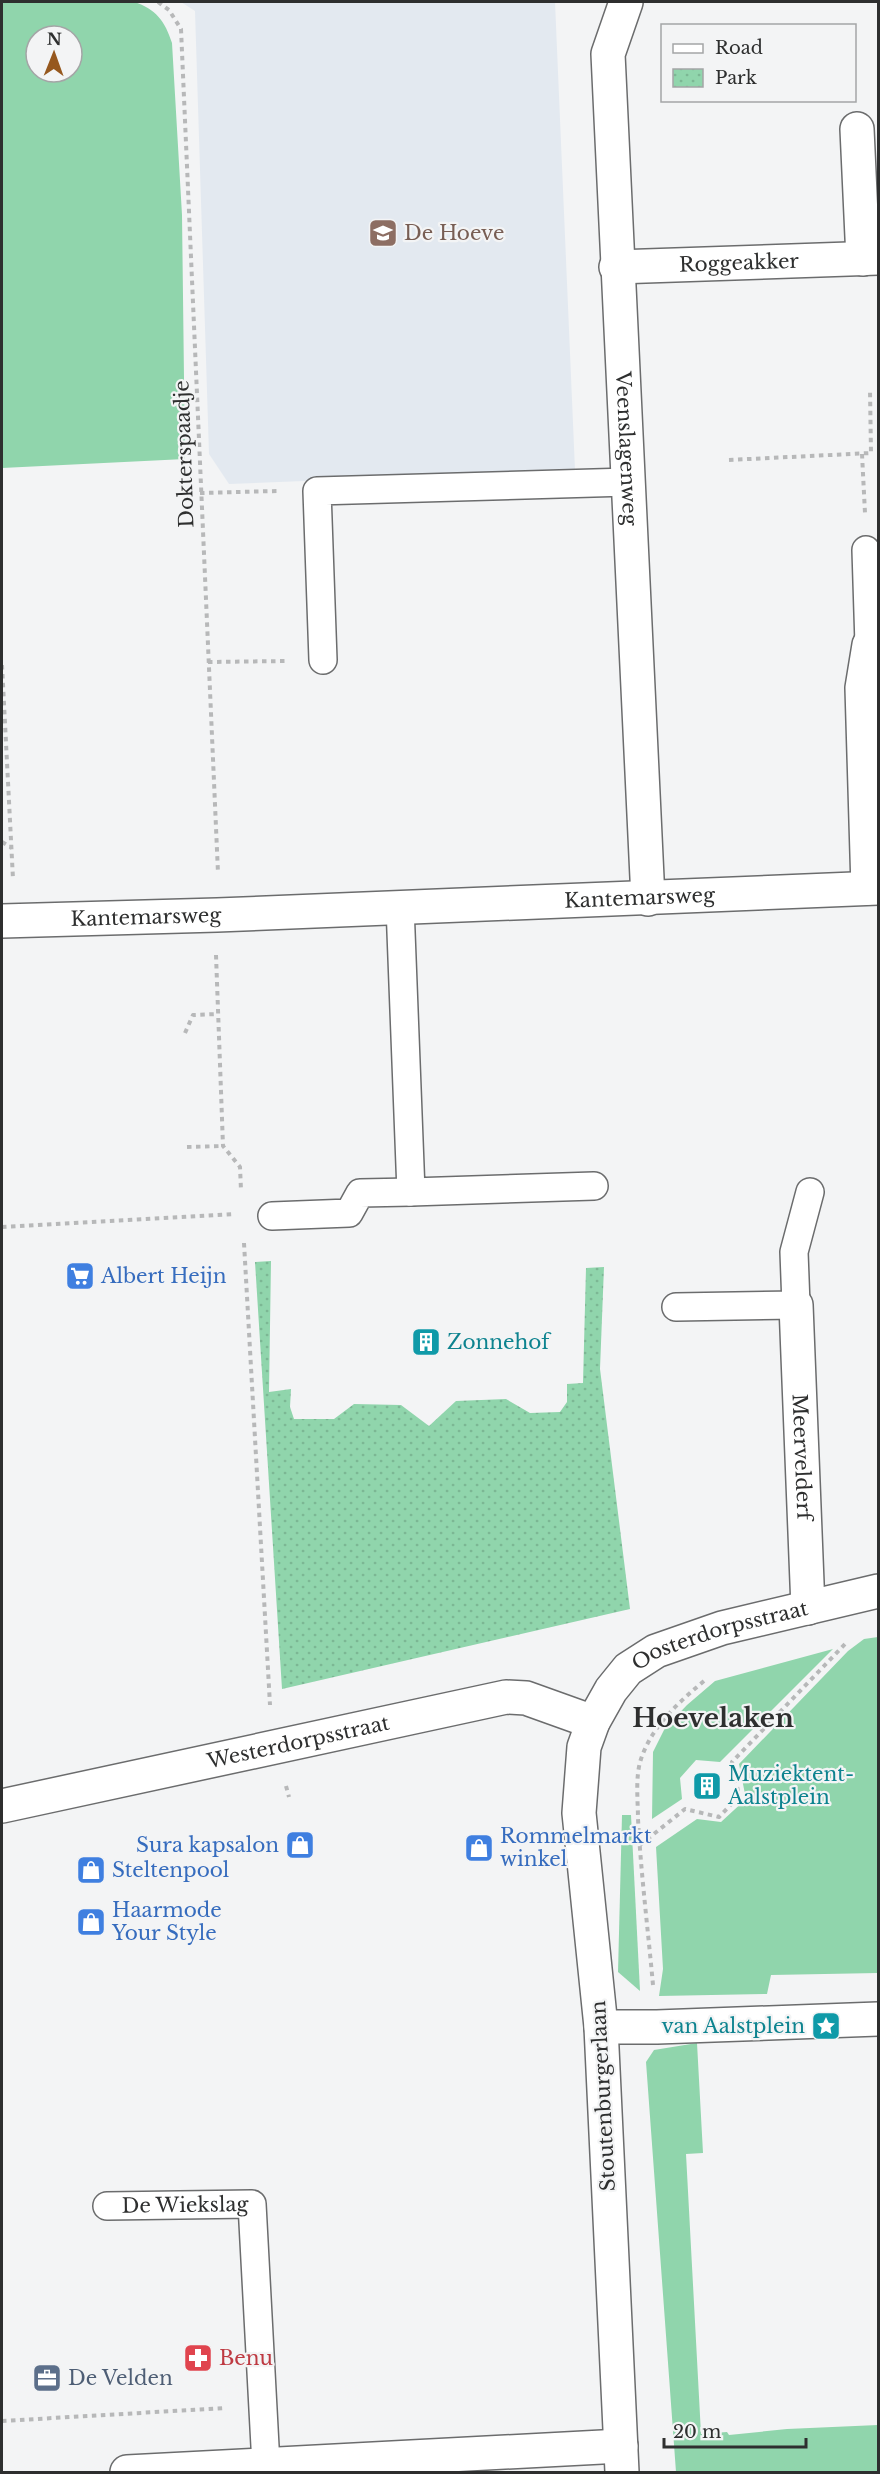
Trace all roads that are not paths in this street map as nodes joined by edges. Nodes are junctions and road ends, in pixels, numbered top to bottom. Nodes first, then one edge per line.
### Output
1 (626, 2) edge
2 (857, 129) dead end
3 (871, 258) edge
4 (616, 267) junction
5 (628, 483) junction
6 (866, 550) road end
7 (874, 645) edge
8 (323, 660) road end
9 (874, 888) edge
10 (648, 899) junction
11 (400, 906) junction
12 (8, 921) edge
13 (594, 1186) dead end
14 (411, 1192) junction
15 (810, 1192) dead end
16 (272, 1216) dead end
17 (796, 1305) junction
18 (676, 1307) dead end
19 (879, 1591) edge
20 (808, 1608) junction
21 (593, 1722) junction
22 (2, 1806) edge
23 (879, 2019) edge
24 (601, 2026) junction
25 (107, 2206) dead end
26 (622, 2459) edge
27 (266, 2465) junction
28 (127, 2472) edge

1 - 4 street, Veenslagenweg
2 - 3 street, Roggeakker
3 - 4 street, Roggeakker
4 - 5 street, Veenslagenweg
5 - 8 lane
5 - 10 street, Veenslagenweg
6 - 7 lane
7 - 9 street
9 - 10 street, Kantemarsweg
10 - 11 street, Kantemarsweg
11 - 12 street, Kantemarsweg
11 - 14 lane
13 - 14 lane
14 - 16 lane
15 - 17 lane
17 - 18 lane
17 - 20 street, Meervelderf
19 - 20 street, Oosterdorpsstraat
20 - 21 street, Oosterdorpsstraat
21 - 22 street, Westerdorpsstraat
21 - 24 street, Stoutenburgerlaan
23 - 24 street
24 - 26 street, Stoutenburgerlaan
25 - 27 lane, De Wiekslag
26 - 27 street
27 - 28 street

